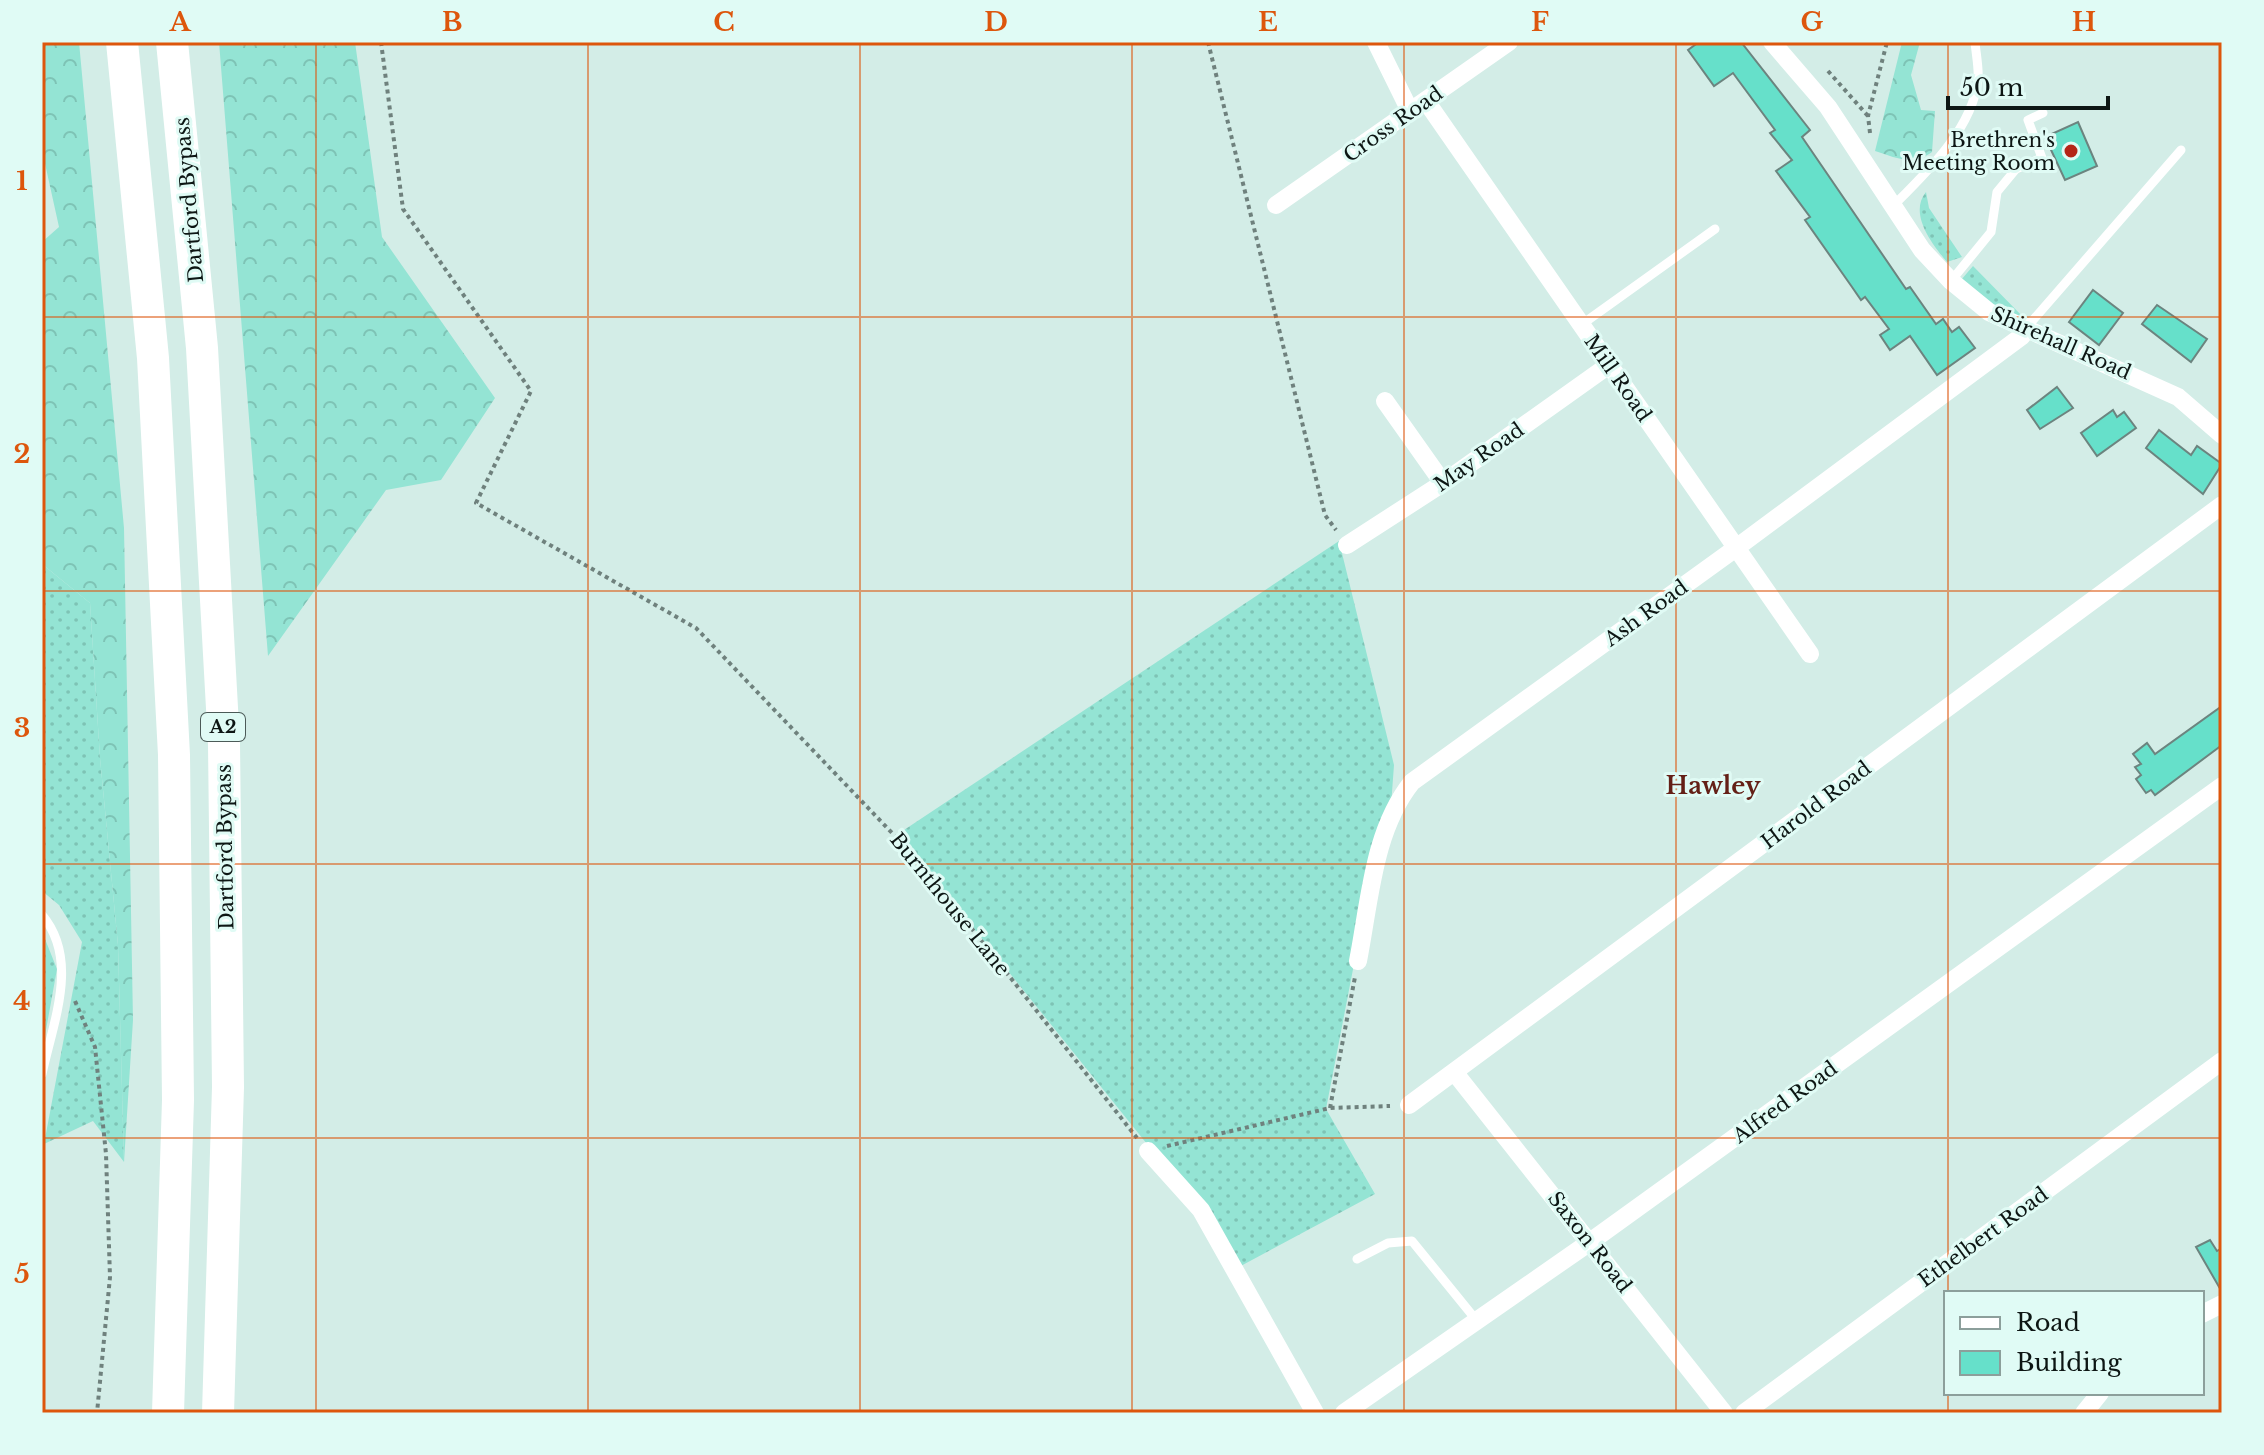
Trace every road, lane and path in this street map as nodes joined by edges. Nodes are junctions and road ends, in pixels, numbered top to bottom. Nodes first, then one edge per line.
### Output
1 (122, 42) edge
2 (172, 42) edge
3 (381, 42) edge
4 (1208, 42) edge
5 (1376, 42) edge
6 (1772, 42) edge
7 (1887, 42) edge
8 (1975, 42) edge
9 (1506, 43) edge
10 (1828, 71) dead end
11 (1418, 106) junction
12 (2043, 113) dead end
13 (1868, 116) junction
14 (2181, 150) dead end
15 (1863, 154) junction
16 (1276, 205) dead end
17 (1892, 207) junction
18 (1715, 229) dead end
19 (1951, 281) junction
20 (1581, 325) junction
21 (2027, 327) junction
22 (1609, 365) junction
23 (1385, 401) dead end
24 (2222, 435) edge
25 (1443, 483) junction
26 (2222, 505) edge
27 (1347, 545) joint
28 (1736, 548) junction
29 (1810, 654) dead end
30 (2222, 786) edge
31 (42, 915) edge
32 (1358, 961) joint
33 (63, 974) junction
34 (2222, 1061) edge
35 (1455, 1073) junction
36 (42, 1074) edge
37 (1409, 1105) joint
38 (1330, 1108) junction
39 (1148, 1151) junction
40 (1590, 1242) junction
41 (1357, 1259) dead end
42 (2222, 1304) edge
43 (2204, 1313) edge
44 (1477, 1321) junction
45 (2098, 1395) edge
46 (97, 1413) edge
47 (168, 1413) edge
48 (218, 1413) edge
49 (1315, 1413) edge
50 (1344, 1413) edge
51 (1724, 1413) edge
52 (1744, 1413) edge
53 (2084, 1413) edge

1 - 47 highway, A2
2 - 48 highway, Dartford Bypass / A2
3 - 39 path, Burnthouse Lane
4 - 27 path
5 - 11 street, Mill Road
6 - 15 street, Shirehall Road
7 - 13 path
8 - 17 lane
9 - 11 street, Cross Road
10 - 13 path
11 - 16 street, Cross Road
11 - 20 street, Mill Road
12 - 19 lane
13 - 15 path
14 - 21 lane
15 - 17 street, Shirehall Road
17 - 19 street, Shirehall Road
18 - 20 lane
19 - 21 street, Shirehall Road
20 - 22 street, Mill Road
21 - 24 street, Shirehall Road
21 - 28 street, Ash Road
22 - 25 street, May Road
22 - 28 street, Mill Road
23 - 25 street
25 - 27 street, May Road
26 - 35 street, Harold Road
28 - 29 street, Mill Road
28 - 32 street, Ash Road
30 - 40 street, Alfred Road
31 - 33 lane
32 - 38 path
33 - 36 lane
33 - 46 path
34 - 52 street, Ethelbert Road
35 - 37 street, Harold Road
35 - 40 street, Saxon Road
37 - 38 path
38 - 39 path
39 - 49 street
40 - 44 street, Alfred Road
40 - 51 street, Saxon Road
41 - 44 lane
42 - 43 street
44 - 50 street, Alfred Road
45 - 53 street

